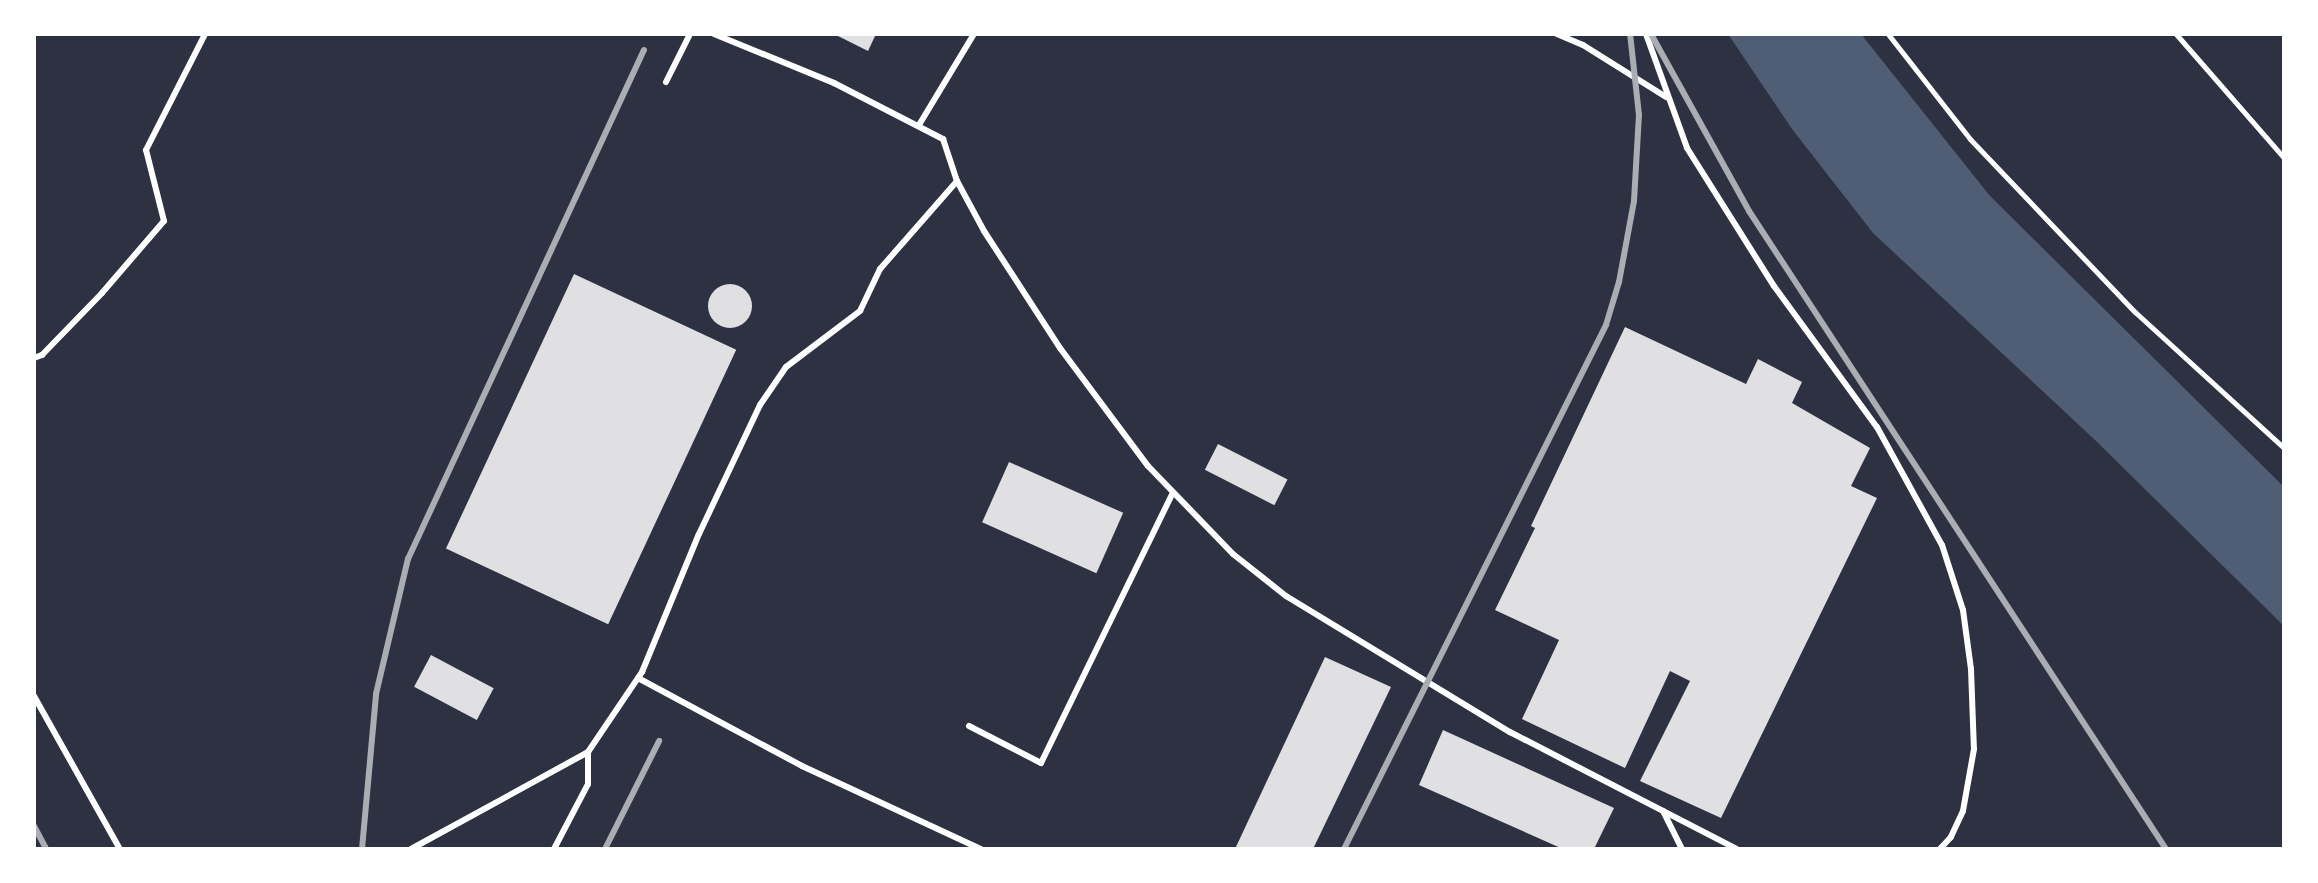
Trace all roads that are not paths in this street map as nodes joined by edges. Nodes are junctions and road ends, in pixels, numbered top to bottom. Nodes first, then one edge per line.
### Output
1 (205, 34) edge
2 (690, 34) edge
3 (714, 34) edge
4 (974, 34) edge
5 (1557, 34) edge
6 (1646, 34) edge
7 (666, 82) dead end
8 (1666, 97) junction
9 (919, 125) junction
10 (957, 181) junction
11 (34, 358) edge
12 (1172, 494) junction
13 (638, 678) junction
14 (34, 696) edge
15 (969, 726) dead end
16 (588, 752) junction
17 (1663, 811) junction
18 (120, 849) edge
19 (411, 849) edge
20 (554, 849) edge
21 (981, 849) edge
22 (1682, 849) edge
23 (1737, 849) edge
24 (1940, 849) edge

1 - 11 lane
2 - 7 lane
3 - 9 lane
4 - 9 lane
5 - 8 lane
6 - 8 lane
8 - 24 lane
9 - 10 lane
10 - 12 lane
10 - 13 lane
12 - 15 lane
12 - 17 lane
13 - 16 lane
13 - 21 lane
14 - 18 lane
16 - 19 lane
16 - 20 lane
17 - 22 lane
17 - 23 lane

